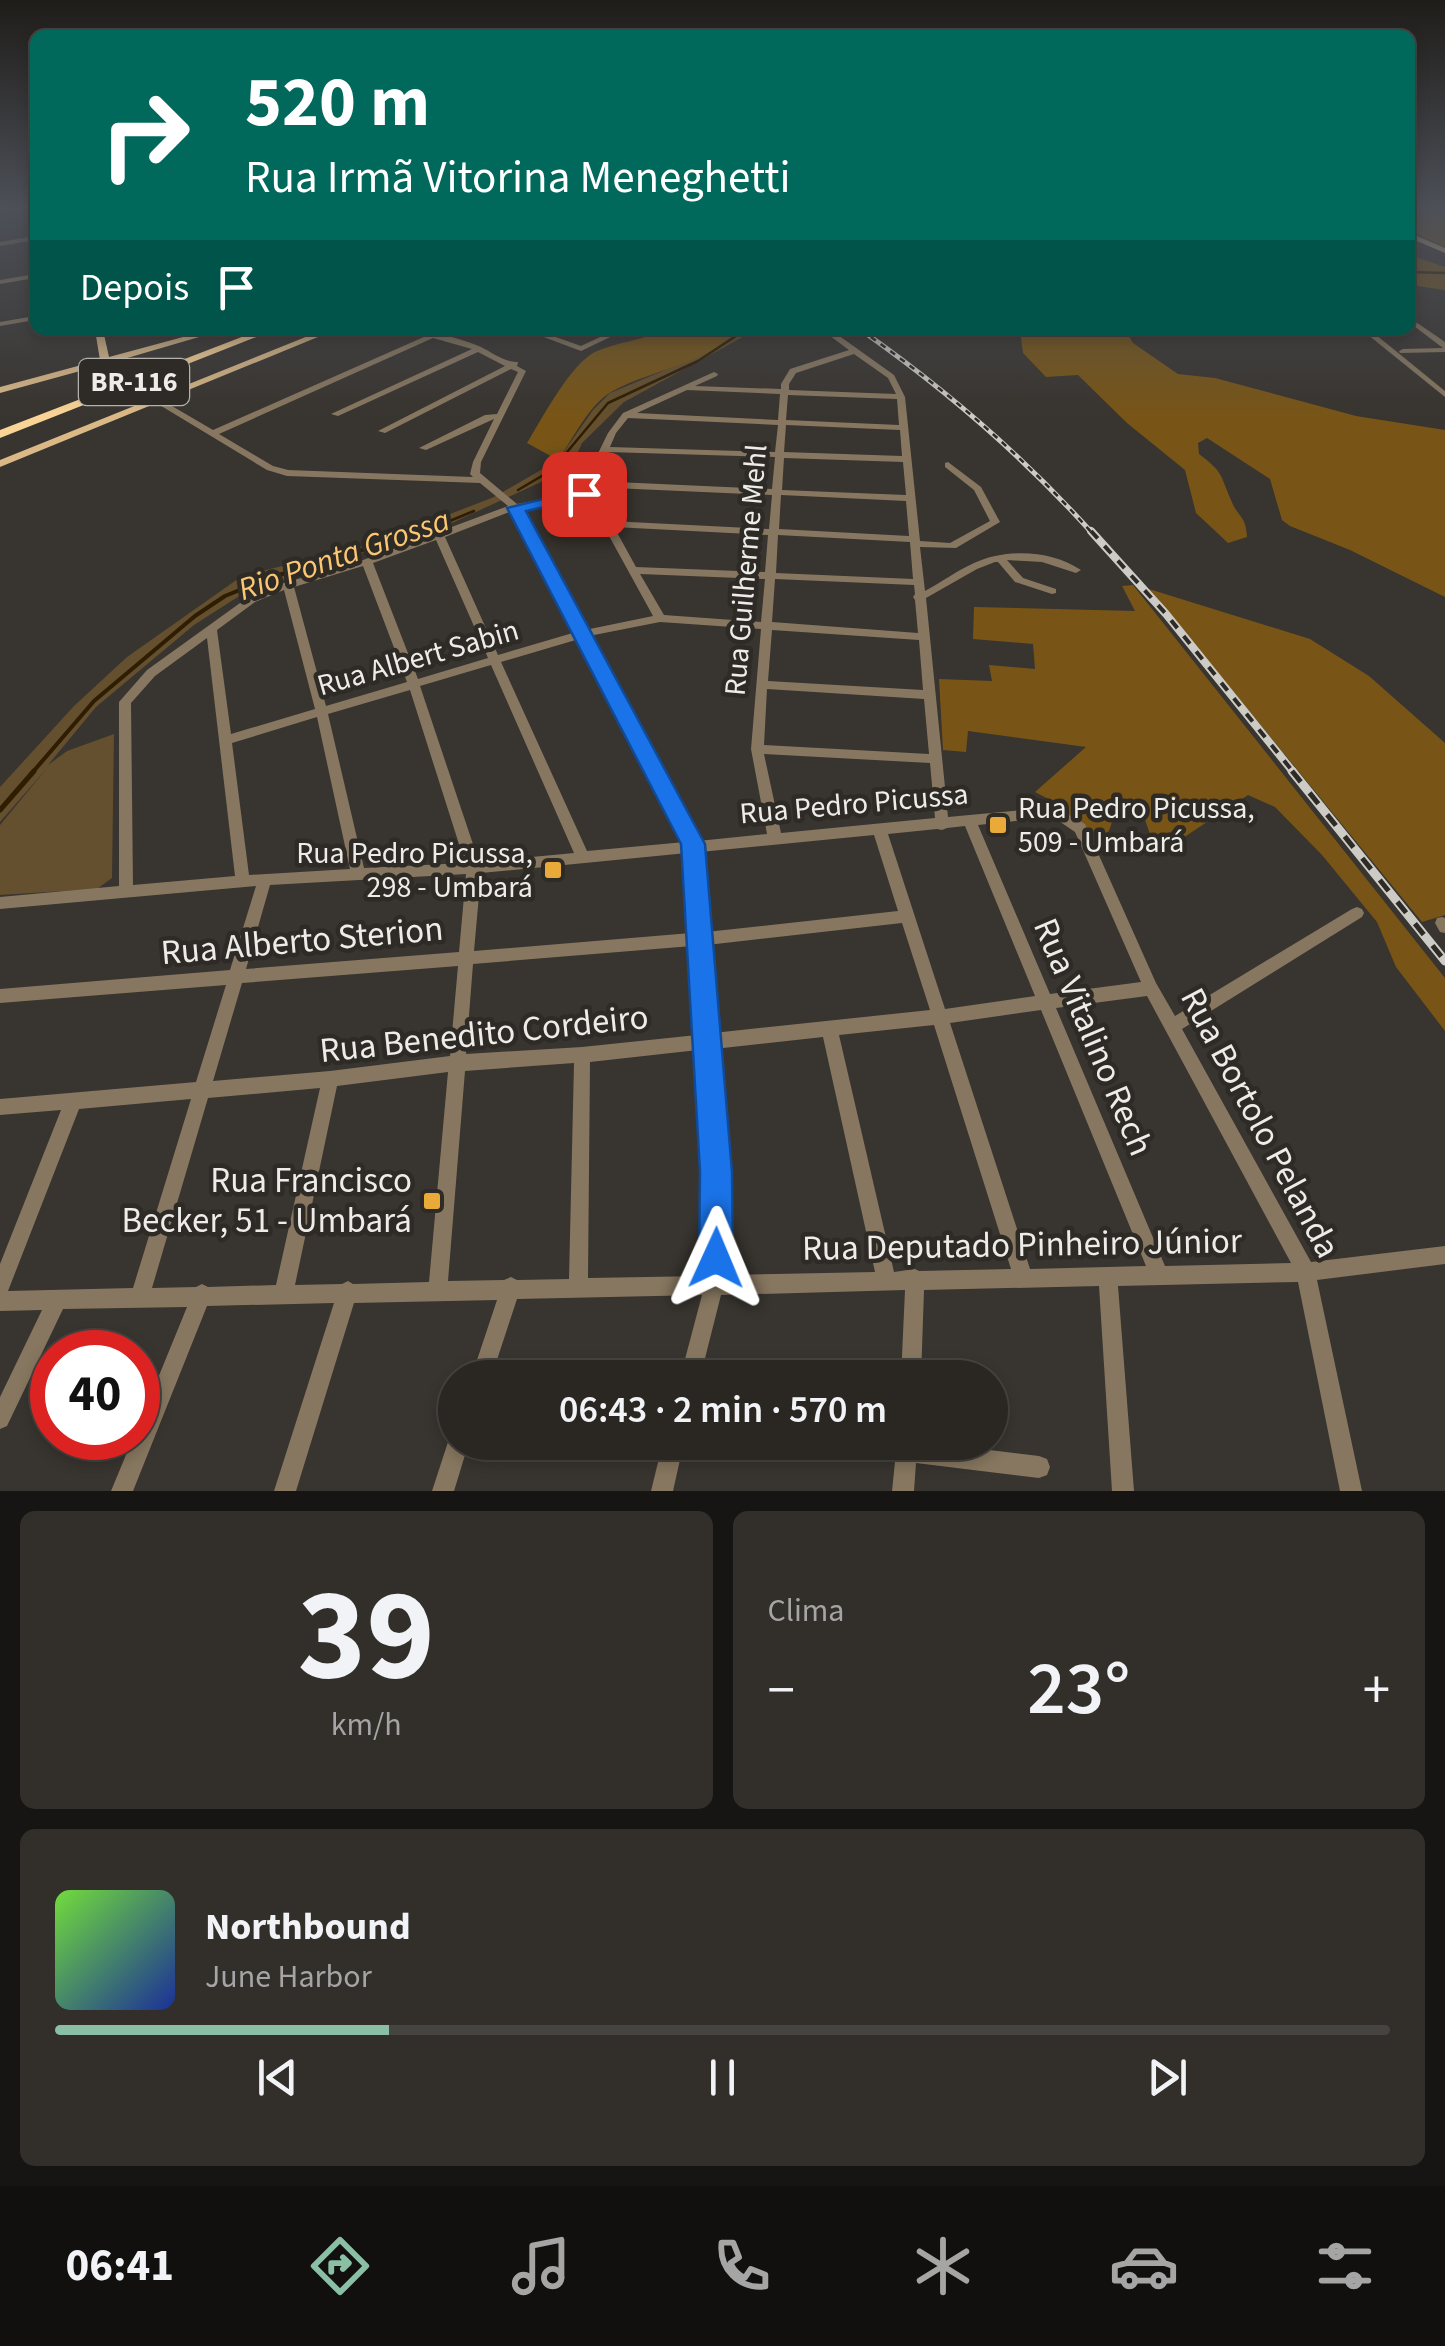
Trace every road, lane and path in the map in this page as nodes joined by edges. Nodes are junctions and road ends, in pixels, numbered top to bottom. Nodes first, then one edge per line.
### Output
1 (30, 277) edge
2 (0, 282) edge
3 (30, 319) edge
4 (0, 324) edge
5 (1415, 324) edge
6 (100, 335) edge
7 (201, 335) edge
8 (231, 335) edge
9 (256, 335) edge
10 (316, 335) edge
11 (432, 335) edge
12 (446, 335) edge
13 (542, 335) edge
14 (610, 335) edge
15 (833, 335) edge
16 (1372, 335) edge
17 (1383, 335) edge
18 (1445, 348) edge
19 (479, 349) junction
20 (854, 350) junction
21 (1403, 351) junction
22 (106, 364) junction
23 (515, 364) junction
24 (714, 374) dead end
25 (1445, 386) edge
26 (682, 388) junction
27 (0, 390) edge
28 (784, 392) junction
29 (1445, 396) edge
30 (901, 397) junction
31 (157, 401) junction
32 (335, 414) dead end
33 (626, 414) junction
34 (500, 416) junction
35 (0, 422) edge
36 (782, 422) junction
37 (903, 428) junction
38 (382, 431) dead end
39 (0, 434) edge
40 (212, 434) junction
41 (423, 448) dead end
42 (604, 449) junction
43 (780, 454) junction
44 (906, 459) junction
45 (0, 464) edge
46 (948, 465) dead end
47 (479, 480) junction
48 (586, 489) junction
49 (778, 491) junction
50 (910, 498) junction
51 (515, 508) junction
52 (606, 524) junction
53 (776, 533) junction
54 (440, 537) junction
55 (914, 541) junction
56 (1000, 558) junction
57 (367, 562) junction
58 (632, 570) junction
59 (1076, 570) dead end
60 (771, 577) junction
61 (916, 582) junction
62 (288, 584) junction
63 (1052, 591) dead end
64 (918, 596) junction
65 (660, 618) junction
66 (765, 626) junction
67 (211, 628) junction
68 (583, 634) junction
69 (922, 636) junction
70 (498, 660) junction
71 (761, 685) junction
72 (414, 686) junction
73 (931, 695) junction
74 (322, 712) junction
75 (226, 740) junction
76 (757, 750) junction
77 (937, 759) junction
78 (1055, 812) joint
79 (970, 822) junction
80 (942, 826) junction
81 (880, 831) junction
82 (775, 839) junction
83 (693, 844) junction
84 (582, 856) junction
85 (474, 868) junction
86 (358, 874) junction
87 (265, 880) junction
88 (243, 881) junction
89 (126, 890) junction
90 (0, 903) edge
91 (1358, 913) dead end
92 (908, 916) junction
93 (700, 939) junction
94 (464, 958) junction
95 (235, 977) junction
96 (1151, 988) junction
97 (0, 996) edge
98 (1047, 1004) junction
99 (938, 1017) junction
100 (1172, 1026) junction
101 (829, 1028) junction
102 (708, 1042) junction
103 (582, 1055) junction
104 (457, 1063) junction
105 (330, 1079) junction
106 (200, 1091) junction
107 (74, 1102) junction
108 (0, 1107) edge
109 (1445, 1255) edge
110 (1306, 1272) junction
111 (1159, 1275) junction
112 (1108, 1276) junction
113 (1023, 1277) junction
114 (915, 1279) junction
115 (886, 1280) junction
116 (714, 1284) junction
117 (578, 1286) junction
118 (511, 1287) junction
119 (0, 1288) edge
120 (438, 1289) junction
121 (348, 1291) junction
122 (284, 1292) junction
123 (202, 1294) junction
124 (140, 1297) junction
125 (0, 1301) edge
126 (57, 1301) junction
127 (487, 1360) edge
128 (695, 1360) edge
129 (911, 1360) edge
130 (0, 1419) edge
131 (454, 1460) edge
132 (670, 1460) edge
133 (906, 1460) edge
134 (993, 1460) edge
135 (1040, 1467) dead end
136 (122, 1491) edge
137 (285, 1491) edge
138 (443, 1491) edge
139 (662, 1491) edge
140 (903, 1491) edge
141 (1123, 1491) edge
142 (1351, 1491) edge

1 - 2 street
3 - 4 street
5 - 18 street
6 - 22 main road
7 - 22 main road
8 - 35 highway, BR-116
9 - 39 highway, BR-116
10 - 31 main road
11 - 40 street
12 - 19 street
13 - 14 street
15 - 20 street
16 - 29 street
17 - 21 street
18 - 21 street
19 - 23 street
19 - 32 street
20 - 28 street
20 - 30 street
21 - 25 street
22 - 27 main road
23 - 34 street
23 - 38 street
24 - 26 street
26 - 28 street
26 - 33 street
28 - 30 street
28 - 36 street, Rua Guilherme Mehl
30 - 37 street
31 - 40 street
31 - 45 main road
33 - 36 street
33 - 42 street
34 - 41 street
34 - 47 street
36 - 37 street
36 - 43 street, Rua Guilherme Mehl
37 - 44 street
40 - 47 street
42 - 43 street
42 - 48 street
43 - 44 street
43 - 49 street, Rua Guilherme Mehl
44 - 50 street
46 - 55 street
47 - 51 street
48 - 49 street
48 - 51 street
48 - 52 street
49 - 50 street
49 - 53 street, Rua Guilherme Mehl
50 - 55 street
51 - 54 street
51 - 68 street
52 - 53 street
52 - 58 street
53 - 55 street
53 - 60 street, Rua Guilherme Mehl
54 - 57 street
54 - 70 street
55 - 61 street
56 - 59 street
56 - 63 street
56 - 64 street
57 - 62 street
57 - 72 street
58 - 60 street
58 - 65 street
60 - 61 street
60 - 66 street, Rua Guilherme Mehl
61 - 64 street
62 - 67 street
62 - 74 street
64 - 69 street
65 - 66 street, Rua Albert Sabin
65 - 68 street, Rua Albert Sabin
66 - 69 street, Rua Albert Sabin
66 - 71 street, Rua Guilherme Mehl
67 - 75 street
67 - 89 street
68 - 70 street, Rua Albert Sabin
68 - 83 street
69 - 73 street
70 - 72 street, Rua Albert Sabin
70 - 84 street
71 - 73 street
71 - 76 street, Rua Guilherme Mehl
72 - 74 street, Rua Albert Sabin
72 - 85 street
73 - 77 street
74 - 75 street, Rua Albert Sabin
74 - 86 street
75 - 88 street
76 - 77 street
76 - 82 street, Rua Guilherme Mehl
77 - 80 street
78 - 79 street, Rua Pedro Picussa
78 - 96 street, Rua Bortolo Pelanda
79 - 80 street, Rua Pedro Picussa
79 - 98 street, Rua Vitalino Rech
80 - 81 street, Rua Pedro Picussa
81 - 82 street, Rua Pedro Picussa
81 - 92 street
82 - 83 street, Rua Pedro Picussa
83 - 84 street, Rua Pedro Picussa
83 - 93 street
84 - 85 street, Rua Pedro Picussa
85 - 86 street, Rua Pedro Picussa
85 - 94 street
86 - 87 street, Rua Pedro Picussa
87 - 88 street, Rua Pedro Picussa
87 - 95 street
88 - 89 street, Rua Pedro Picussa
89 - 90 street, Rua Pedro Picussa
91 - 100 street
92 - 93 street, Rua Alberto Sterion
92 - 99 street
93 - 94 street, Rua Alberto Sterion
93 - 102 street
94 - 95 street, Rua Alberto Sterion
94 - 104 street
95 - 97 street, Rua Alberto Sterion
95 - 106 street
96 - 98 street, Rua Benedito Cordeiro
96 - 100 street, Rua Bortolo Pelanda
98 - 99 street, Rua Benedito Cordeiro
98 - 111 street, Rua Vitalino Rech
99 - 101 street, Rua Benedito Cordeiro
99 - 113 street
100 - 110 street, Rua Bortolo Pelanda
101 - 102 street, Rua Benedito Cordeiro
101 - 115 street
102 - 103 street, Rua Benedito Cordeiro
102 - 116 street
103 - 104 street, Rua Benedito Cordeiro
103 - 117 street
104 - 105 street, Rua Benedito Cordeiro
104 - 120 street
105 - 106 street, Rua Benedito Cordeiro
105 - 122 street
106 - 107 street, Rua Benedito Cordeiro
106 - 124 street
107 - 108 street, Rua Benedito Cordeiro
107 - 119 street
109 - 110 street, Rua Deputado Pinheiro Júnior
110 - 111 street, Rua Deputado Pinheiro Júnior
110 - 142 street, Rua Bortolo Pelanda
111 - 112 street, Rua Deputado Pinheiro Júnior
112 - 113 street, Rua Deputado Pinheiro Júnior
112 - 141 street
113 - 114 street, Rua Deputado Pinheiro Júnior
114 - 115 street, Rua Deputado Pinheiro Júnior
114 - 129 street
115 - 116 street, Rua Deputado Pinheiro Júnior
116 - 117 street, Rua Deputado Pinheiro Júnior
116 - 128 street
117 - 118 street, Rua Deputado Pinheiro Júnior
118 - 120 street, Rua Deputado Pinheiro Júnior
118 - 127 street
120 - 121 street, Rua Deputado Pinheiro Júnior
121 - 122 street, Rua Deputado Pinheiro Júnior
121 - 137 street
122 - 123 street, Rua Deputado Pinheiro Júnior
123 - 124 street, Rua Deputado Pinheiro Júnior
123 - 136 street
124 - 126 street, Rua Deputado Pinheiro Júnior
125 - 126 street, Rua Deputado Pinheiro Júnior
126 - 130 street
131 - 138 street
132 - 139 street
133 - 140 street
134 - 135 street

